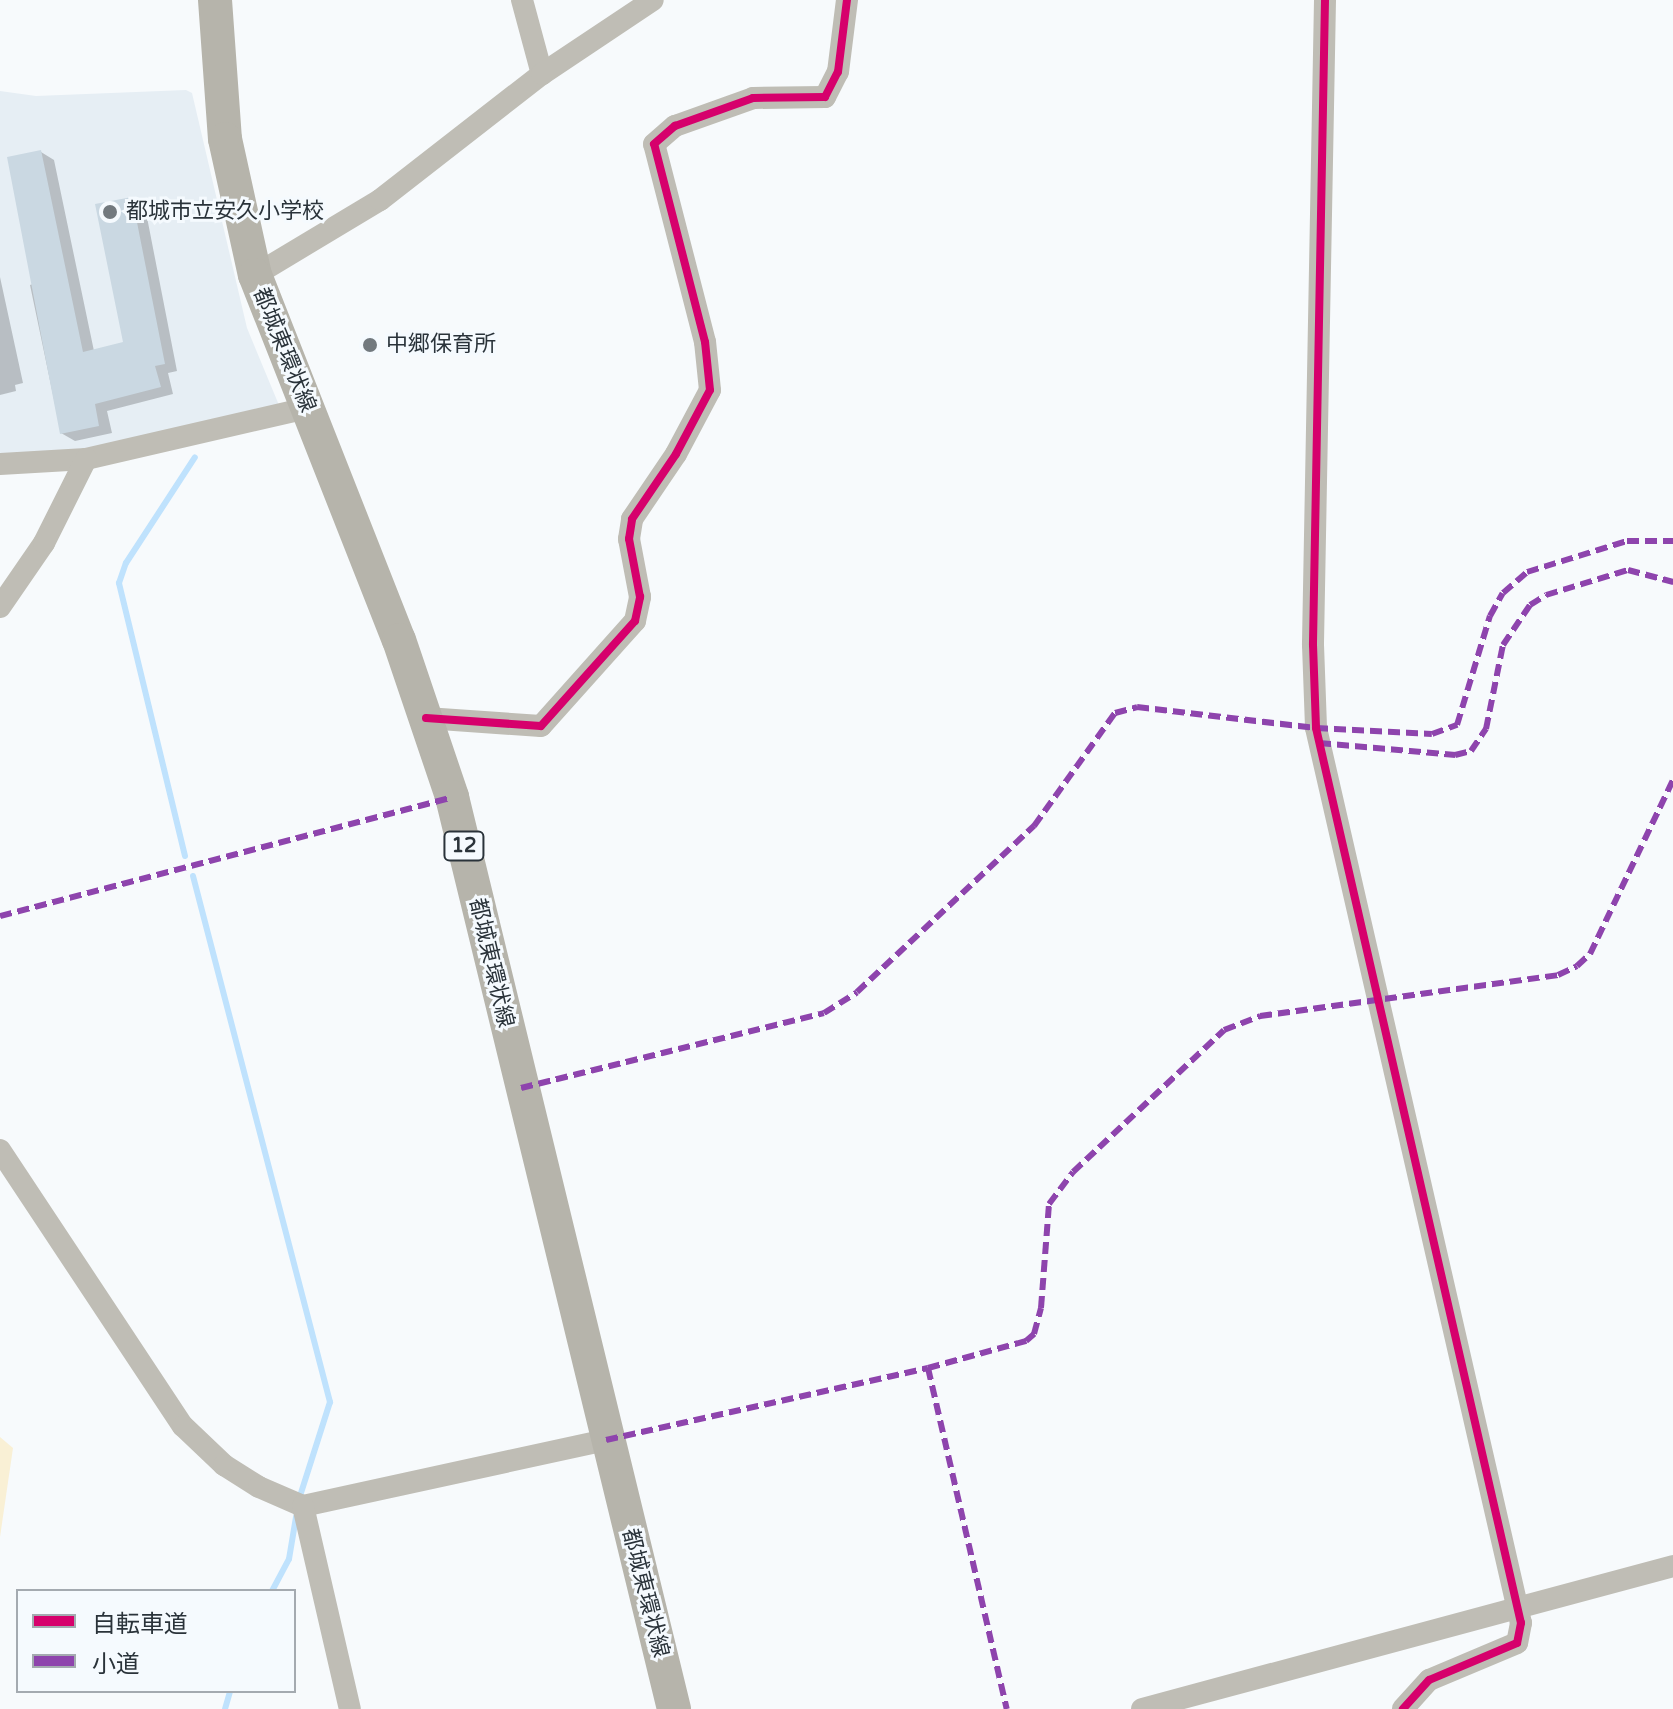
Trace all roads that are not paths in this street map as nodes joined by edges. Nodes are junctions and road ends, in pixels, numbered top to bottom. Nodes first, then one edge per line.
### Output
1 (215, 0) edge
2 (522, 0) edge
3 (653, 0) edge
4 (847, 0) edge
5 (1325, 0) edge
6 (542, 74) junction
7 (255, 275) junction
8 (307, 408) junction
9 (86, 459) junction
10 (0, 464) edge
11 (0, 607) edge
12 (426, 718) junction
13 (0, 1150) edge
14 (606, 1440) junction
15 (303, 1506) junction
16 (1673, 1566) edge
17 (1516, 1608) junction
18 (350, 1709) edge
19 (674, 1709) edge
20 (1142, 1709) edge
21 (1403, 1709) edge

1 - 7 main road, 都城東環状線 / 12
2 - 6 street
3 - 6 street
4 - 12 street
5 - 17 street
6 - 7 street
7 - 8 main road, 都城東環状線 / 12
8 - 9 street
8 - 12 main road, 都城東環状線 / 12
9 - 10 street
9 - 11 street
12 - 14 main road, 都城東環状線 / 12
13 - 15 street
14 - 15 street
14 - 19 main road, 都城東環状線 / 12
15 - 18 street
16 - 17 street
17 - 20 street
17 - 21 street

